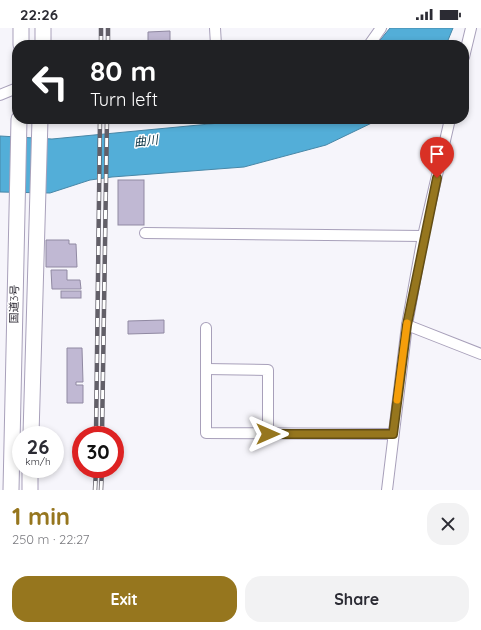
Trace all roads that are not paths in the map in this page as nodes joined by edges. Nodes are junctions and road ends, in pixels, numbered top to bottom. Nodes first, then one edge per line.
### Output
1 (21, 28) edge
2 (43, 28) edge
3 (215, 28) edge
4 (381, 28) edge
5 (470, 28) edge
6 (20, 40) edge
7 (43, 40) edge
8 (216, 40) edge
9 (373, 40) edge
10 (468, 40) edge
11 (12, 90) edge
12 (0, 95) edge
13 (19, 124) edge
14 (40, 124) edge
15 (449, 124) edge
16 (145, 233) dead end
17 (424, 236) junction
18 (407, 325) junction
19 (206, 328) dead end
20 (481, 354) edge
21 (206, 369) junction
22 (31, 426) edge
23 (268, 434) junction
24 (393, 434) junction
25 (30, 478) edge
26 (11, 490) edge
27 (30, 490) edge
28 (387, 490) edge

1 - 6 highway
2 - 7 highway
3 - 8 street
4 - 9 street
5 - 10 street
11 - 12 street
13 - 26 highway, 国道3号
14 - 22 highway, 国道3号
15 - 17 street
16 - 17 street
17 - 18 street
18 - 20 street
18 - 24 street
19 - 21 street
21 - 23 street
21 - 23 street
23 - 24 street
24 - 28 street
25 - 27 highway

